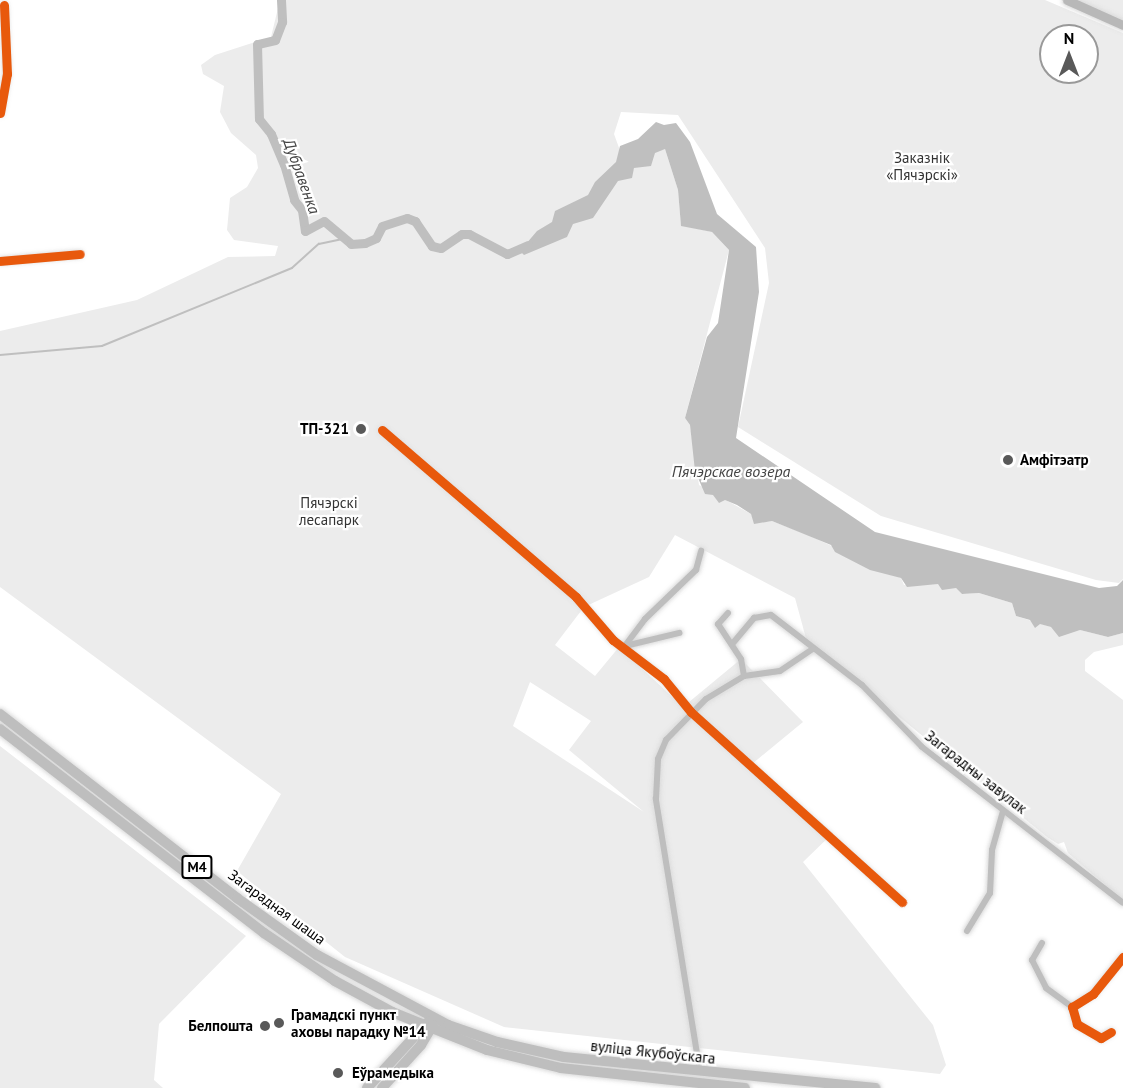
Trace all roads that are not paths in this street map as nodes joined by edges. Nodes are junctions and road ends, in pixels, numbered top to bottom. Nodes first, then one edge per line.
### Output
1 (1066, 0) edge
2 (4, 2) edge
3 (1123, 25) edge
4 (0, 113) edge
5 (80, 254) dead end
6 (0, 261) edge
7 (382, 430) dead end
8 (701, 551) dead end
9 (728, 613) dead end
10 (679, 633) dead end
11 (733, 643) junction
12 (624, 646) junction
13 (813, 650) junction
14 (744, 676) junction
15 (691, 712) junction
16 (0, 714) edge
17 (0, 729) edge
18 (1003, 811) junction
19 (902, 902) dead end
20 (1123, 903) edge
21 (967, 931) dead end
22 (1042, 943) dead end
23 (1123, 957) edge
24 (1072, 1007) junction
25 (430, 1025) junction
26 (1111, 1032) dead end
27 (700, 1072) junction
28 (699, 1084) junction
29 (367, 1088) edge
30 (382, 1088) edge
31 (745, 1088) edge
32 (875, 1088) edge

1 - 3 street
2 - 4 street
5 - 6 street
7 - 12 street
8 - 12 street
9 - 11 street
10 - 12 street
11 - 13 street, Загарадны завулак
11 - 14 street
12 - 15 street
13 - 14 street
13 - 18 street, Загарадны завулак
14 - 15 street
15 - 19 street
15 - 27 street
16 - 25 main road, Загарадная шаша / М4
17 - 25 main road, Загарадная шаша / М4
18 - 20 street, Загарадны завулак
18 - 21 street
22 - 24 street
23 - 24 street
24 - 26 street
25 - 27 main road, вуліца Якубоўскага / М4
25 - 28 main road, вуліца Якубоўскага / М4
25 - 29 main road
25 - 30 main road
27 - 28 street
27 - 32 main road, вуліца Якубоўскага / М4
28 - 31 main road, вуліца Якубоўскага / М4

